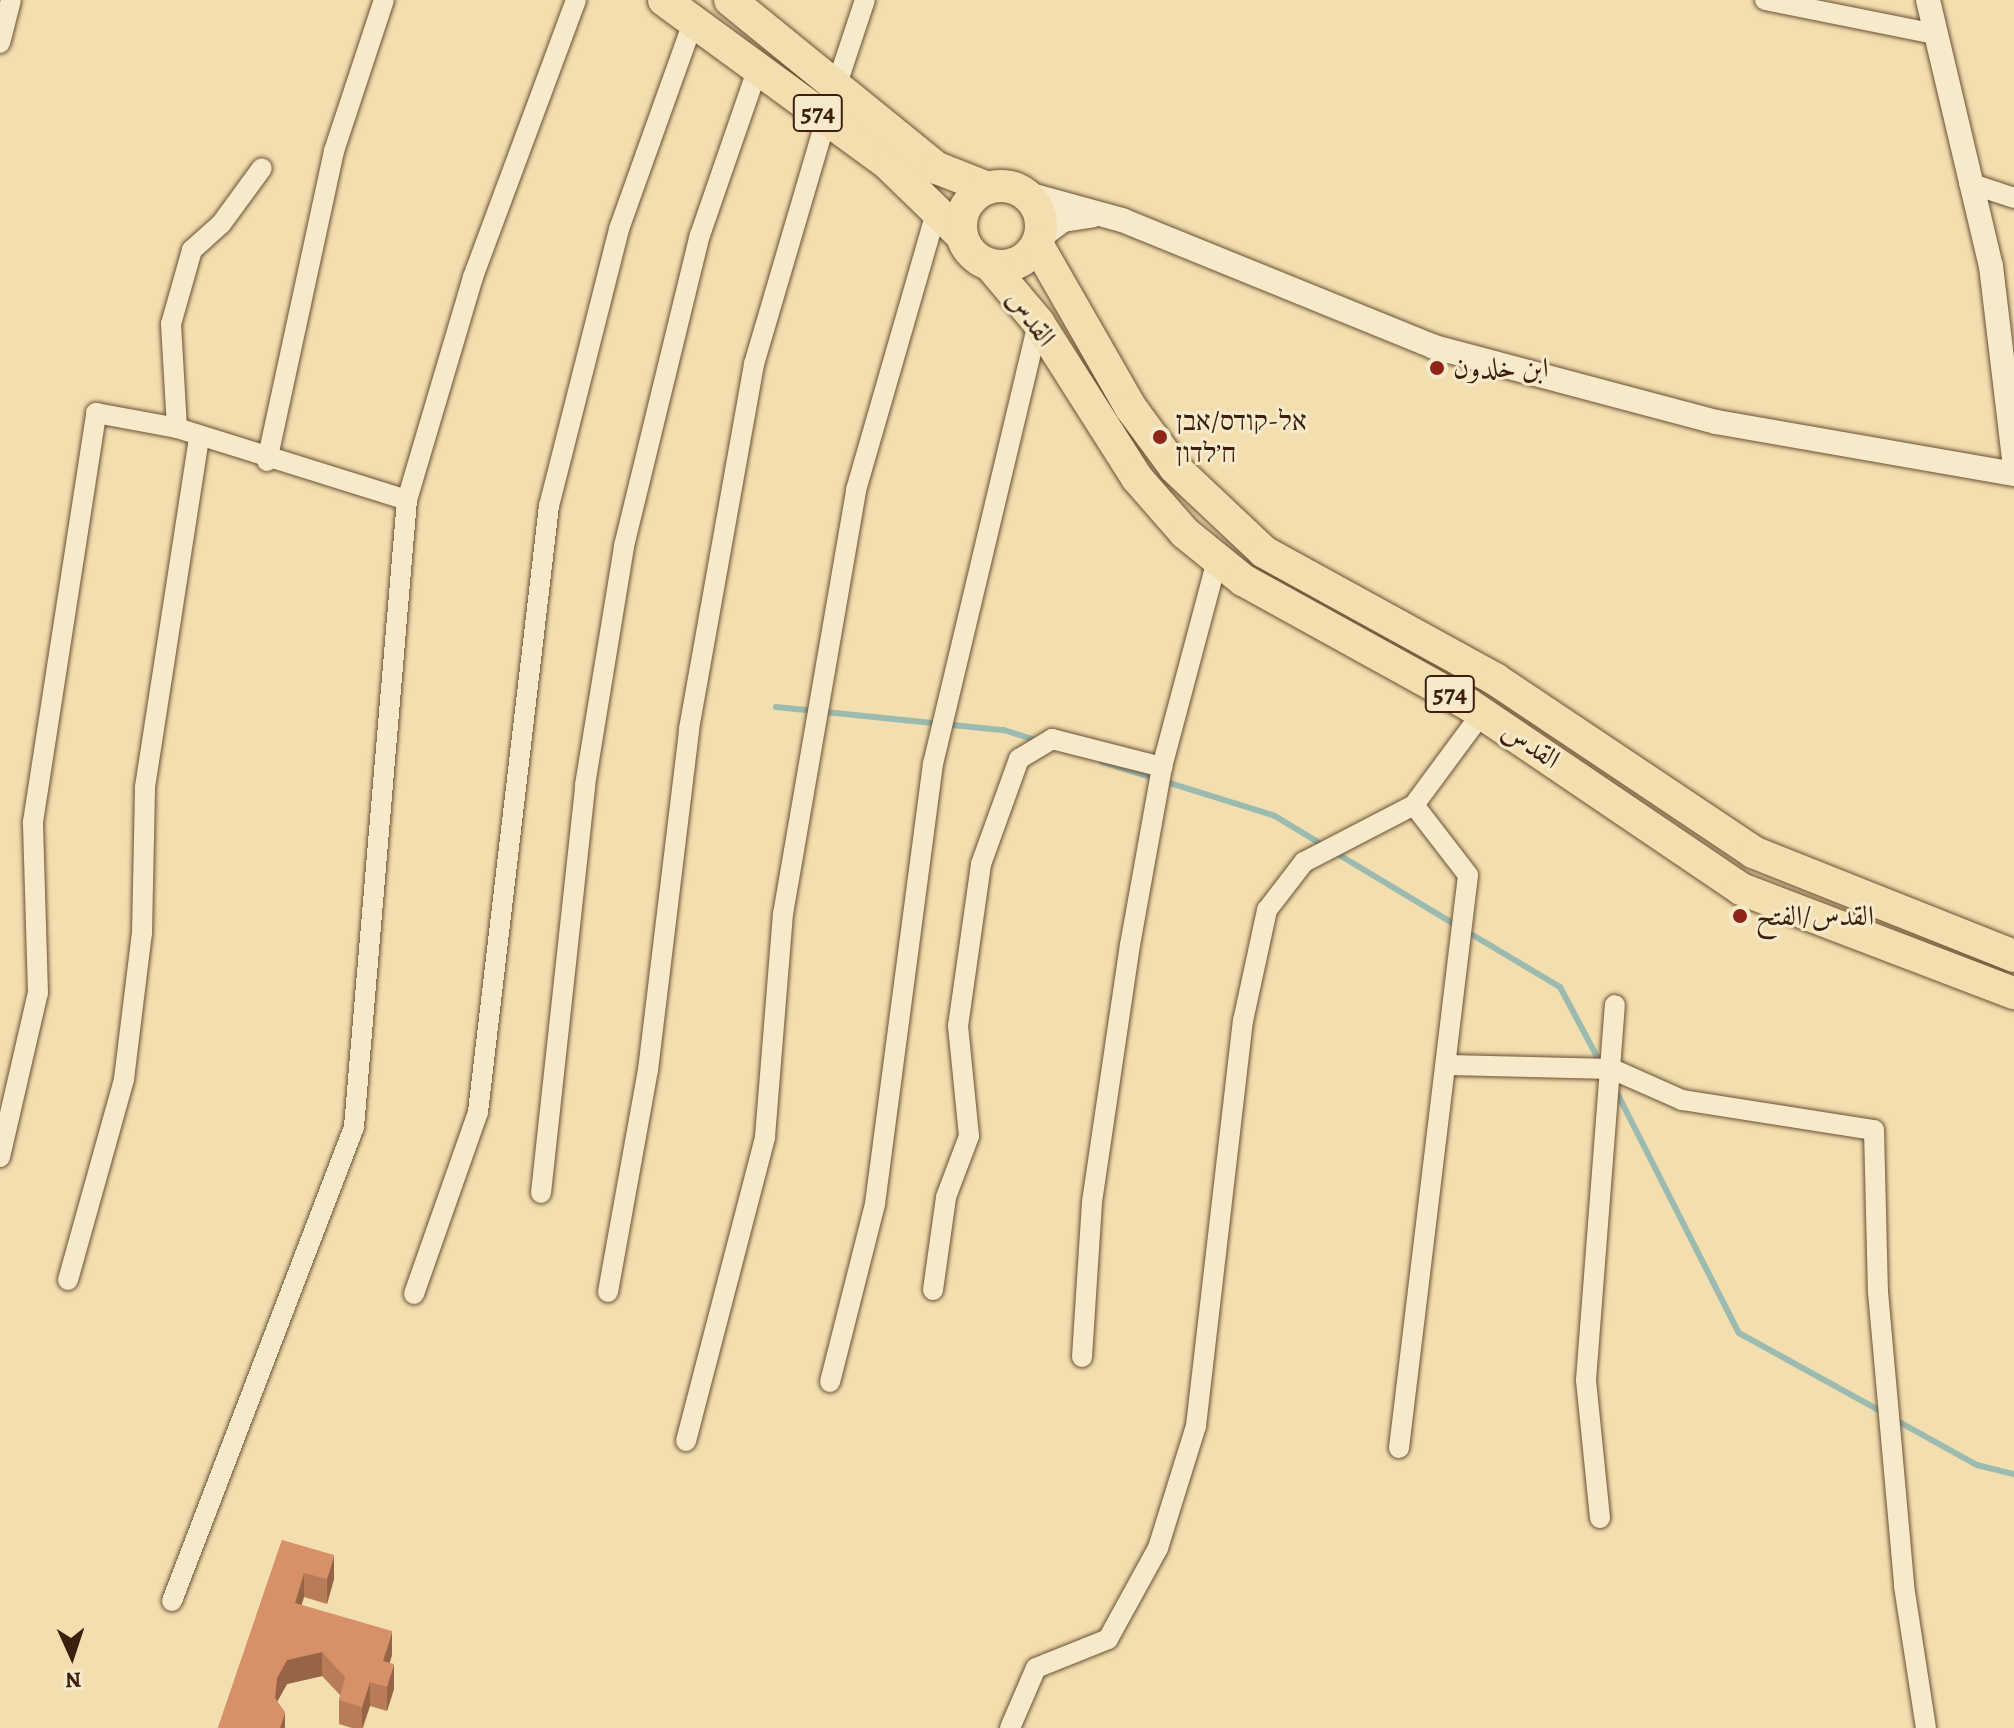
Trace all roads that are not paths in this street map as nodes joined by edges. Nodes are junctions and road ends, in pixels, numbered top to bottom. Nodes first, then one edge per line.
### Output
1 (11, 0) edge
2 (384, 0) edge
3 (576, 0) edge
4 (664, 0) edge
5 (730, 0) edge
6 (865, 0) edge
7 (1765, 0) edge
8 (1928, 0) edge
9 (693, 22) junction
10 (1935, 34) junction
11 (0, 43) edge
12 (757, 70) junction
13 (836, 87) junction
14 (826, 119) junction
15 (262, 168) dead end
16 (1969, 183) junction
17 (988, 188) junction
18 (1024, 193) junction
19 (2014, 198) edge
20 (938, 206) junction
21 (1103, 215) junction
22 (962, 236) junction
23 (1038, 241) junction
24 (990, 265) junction
25 (1038, 322) junction
26 (177, 428) junction
27 (199, 437) junction
28 (2014, 459) edge
29 (267, 461) junction
30 (2014, 474) edge
31 (407, 500) junction
32 (1217, 560) junction
33 (1482, 713) junction
34 (1162, 767) junction
35 (1414, 805) junction
36 (2014, 956) edge
37 (2014, 993) edge
38 (1615, 1005) dead end
39 (1449, 1065) junction
40 (1612, 1069) junction
41 (0, 1157) edge
42 (541, 1193) dead end
43 (68, 1280) dead end
44 (933, 1290) dead end
45 (608, 1292) dead end
46 (414, 1294) dead end
47 (1082, 1357) dead end
48 (830, 1382) dead end
49 (686, 1441) dead end
50 (1399, 1448) dead end
51 (1600, 1518) dead end
52 (172, 1601) dead end
53 (1010, 1728) edge
54 (1926, 1728) edge

1 - 11 street
2 - 29 street
3 - 31 street
4 - 9 main road, 574
5 - 13 main road, 574
6 - 13 street
7 - 10 street
8 - 10 street
9 - 12 main road, 574
9 - 46 street
10 - 16 street
12 - 14 main road, 574
12 - 42 street
13 - 17 main road, 574
14 - 20 main road, 574
14 - 45 street
15 - 26 street
16 - 19 street
16 - 28 street
17 - 18 main road, 574
17 - 22 main road
18 - 21 street
18 - 23 main road, 574
20 - 22 main road, 574
20 - 49 street
21 - 23 street
21 - 30 street
22 - 24 main road, 574
23 - 24 main road
23 - 36 main road, القدس / 574
24 - 25 main road, القدس / 574
25 - 32 main road, القدس / 574
25 - 48 street
26 - 27 street
26 - 41 street
27 - 29 street
27 - 43 street
29 - 31 street
31 - 52 street
32 - 33 main road, القدس / 574
32 - 34 street
33 - 35 street
33 - 37 main road, القدس / 574
34 - 44 street
34 - 47 street
35 - 39 street
35 - 53 street
38 - 40 street
39 - 40 street
39 - 50 street
40 - 51 street
40 - 54 street

